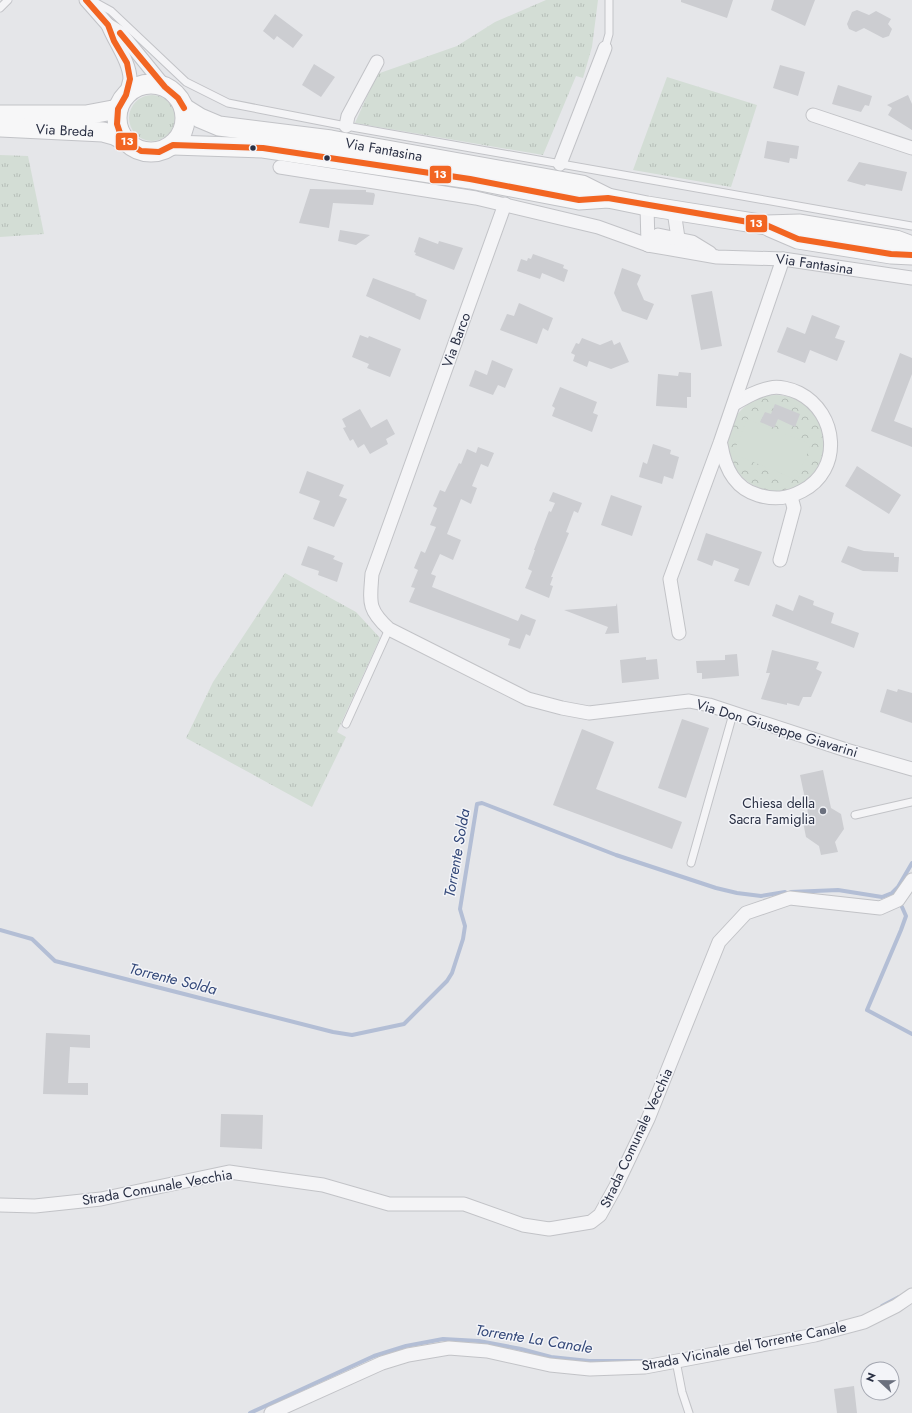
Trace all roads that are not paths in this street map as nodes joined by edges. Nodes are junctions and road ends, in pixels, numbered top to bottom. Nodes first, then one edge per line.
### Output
1 (8, 0) edge
2 (86, 0) edge
3 (91, 0) edge
4 (609, 0) edge
5 (0, 8) edge
6 (108, 25) junction
7 (605, 48) joint
8 (377, 62) dead end
9 (165, 87) junction
10 (122, 102) junction
11 (184, 108) junction
12 (0, 114) edge
13 (813, 115) dead end
14 (346, 126) junction
15 (0, 127) edge
16 (127, 142) junction
17 (172, 145) junction
18 (912, 148) edge
19 (560, 164) junction
20 (280, 167) dead end
21 (608, 198) junction
22 (505, 204) junction
23 (647, 206) junction
24 (674, 211) junction
25 (766, 225) junction
26 (912, 226) edge
27 (678, 238) junction
28 (648, 245) junction
29 (912, 246) edge
30 (912, 255) edge
31 (717, 257) junction
32 (783, 260) junction
33 (912, 278) edge
34 (734, 404) junction
35 (720, 443) junction
36 (791, 497) junction
37 (780, 560) dead end
38 (376, 617) joint
39 (389, 629) junction
40 (680, 633) dead end
41 (733, 714) junction
42 (346, 724) dead end
43 (912, 769) edge
44 (912, 802) edge
45 (855, 815) dead end
46 (691, 863) dead end
47 (912, 880) edge
48 (0, 1205) edge
49 (912, 1295) edge
50 (676, 1361) junction
51 (271, 1413) edge
52 (689, 1413) edge

1 - 5 lane
2 - 6 street
3 - 14 lane
4 - 7 lane
6 - 9 street
6 - 10 street
7 - 19 street
8 - 14 street
9 - 10 street, Via Breda
9 - 11 street
10 - 12 street, Via Breda
10 - 16 street
11 - 17 street
11 - 21 street, Via Fantasina
13 - 18 street
14 - 19 lane
15 - 16 street, Via Breda
16 - 17 street, Via Breda
17 - 21 street, Via Fantasina
19 - 26 lane
20 - 22 street
21 - 23 street, Via Fantasina
22 - 28 street
22 - 38 street, Via Barco
23 - 24 street, Via Fantasina
23 - 28 street
24 - 25 street, Via Fantasina
24 - 27 street
25 - 29 street, Via Fantasina
25 - 30 street, Via Fantasina
27 - 28 street, Via Fantasina
27 - 31 street, Via Fantasina
28 - 31 street, Via Fantasina
31 - 32 street, Via Fantasina
32 - 33 street, Via Fantasina
32 - 34 street
34 - 35 street
34 - 36 street
35 - 36 street
35 - 40 street
36 - 37 street
38 - 39 street, Via Don Giuseppe Giavarini
39 - 41 street, Via Don Giuseppe Giavarini
39 - 42 lane
41 - 43 street, Via Don Giuseppe Giavarini
41 - 46 lane
44 - 45 lane
47 - 48 street, Strada Comunale Vecchia
49 - 50 street, Strada Vicinale del Torrente Canale
50 - 51 street, Strada Vicinale del Torrente Canale
50 - 52 lane

